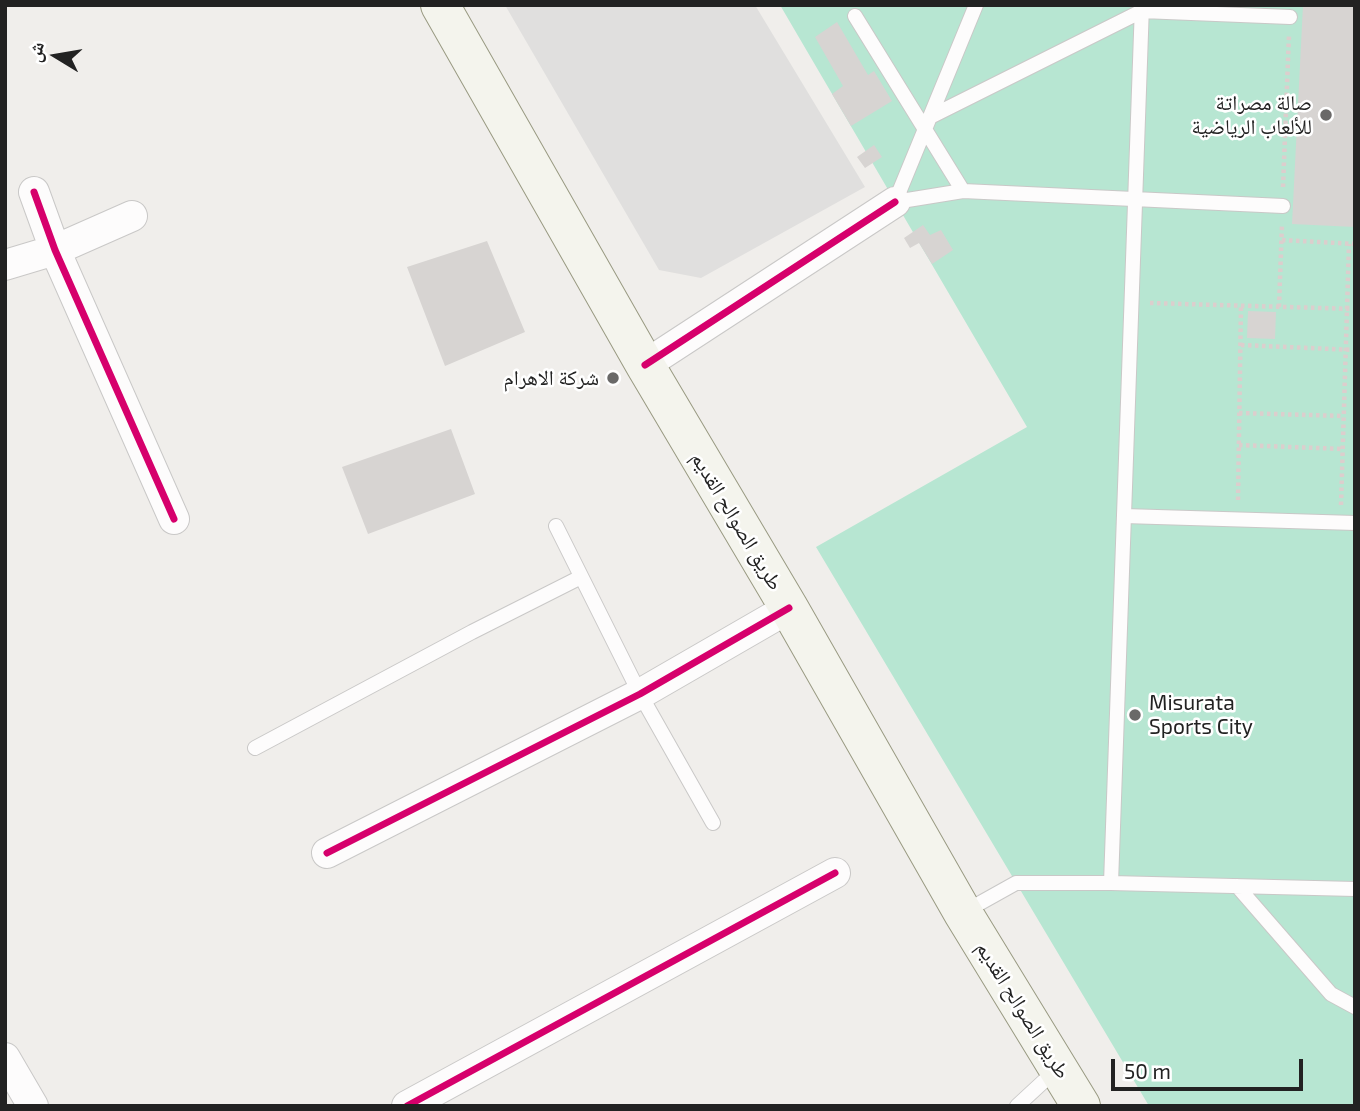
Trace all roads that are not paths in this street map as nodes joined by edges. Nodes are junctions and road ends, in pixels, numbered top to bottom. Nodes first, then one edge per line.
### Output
1 (440, 5) edge
2 (976, 5) edge
3 (1142, 8) edge
4 (855, 16) dead end
5 (1290, 17) road end
6 (928, 123) junction
7 (963, 191) junction
8 (34, 192) dead end
9 (1135, 198) junction
10 (895, 202) junction
11 (1283, 206) road end
12 (132, 216) dead end
13 (55, 250) junction
14 (5, 265) edge
15 (645, 365) junction
16 (1124, 516) junction
17 (174, 519) dead end
18 (1348, 523) edge
19 (556, 527) dead end
20 (581, 577) junction
21 (789, 608) junction
22 (640, 694) junction
23 (255, 748) dead end
24 (713, 823) dead end
25 (327, 853) dead end
26 (835, 873) dead end
27 (1111, 883) junction
28 (1237, 886) junction
29 (1355, 890) edge
30 (963, 913) junction
31 (1355, 1007) edge
32 (5, 1058) edge
33 (1058, 1068) junction
34 (33, 1106) edge
35 (407, 1106) edge
36 (1017, 1106) edge
37 (1081, 1106) edge

1 - 15 main road, طريق الصوالح القديم
2 - 6 lane
3 - 5 lane
3 - 6 lane
3 - 9 lane
4 - 6 lane
6 - 7 lane
6 - 10 lane
7 - 9 lane
7 - 10 lane
8 - 13 street
9 - 11 lane
9 - 16 lane
10 - 15 street
12 - 13 street
13 - 14 street
13 - 17 street
15 - 21 main road, طريق الصوالح القديم
16 - 18 lane
16 - 27 lane
19 - 20 lane
20 - 22 lane
20 - 23 lane
21 - 22 street
21 - 30 main road, طريق الصوالح القديم
22 - 24 lane
22 - 25 street
26 - 35 street
27 - 28 lane
27 - 30 lane
28 - 29 lane
28 - 31 lane
30 - 33 main road, طريق الصوالح القديم
32 - 34 street
33 - 36 lane
33 - 37 main road, طريق الصوالح القديم

